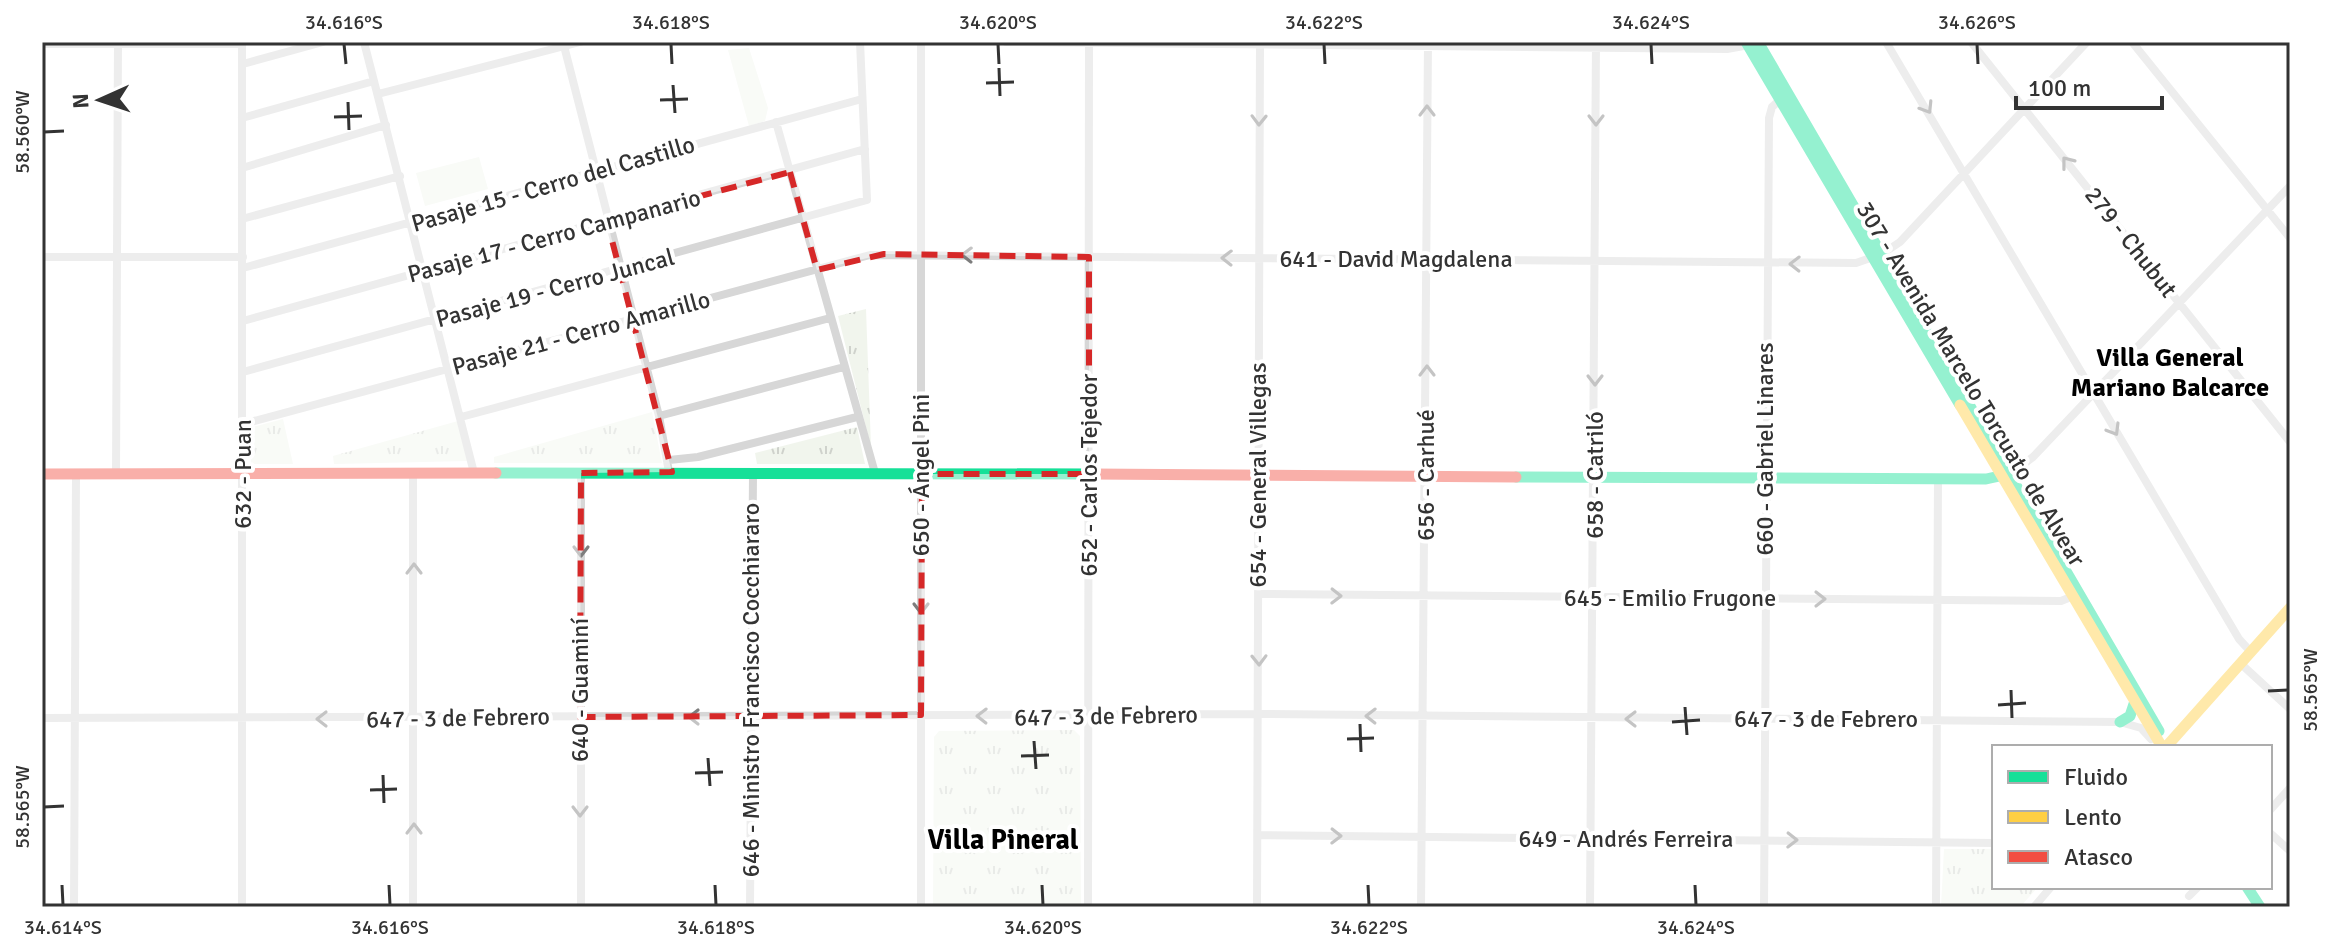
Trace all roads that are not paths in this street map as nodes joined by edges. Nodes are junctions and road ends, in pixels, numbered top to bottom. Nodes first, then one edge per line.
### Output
1 (323, 42) edge
2 (376, 42) edge
3 (580, 42) edge
4 (860, 42) edge
5 (921, 42) edge
6 (1006, 42) edge
7 (1089, 42) edge
8 (1886, 42) edge
9 (1971, 42) edge
10 (2087, 42) edge
11 (2132, 42) edge
12 (118, 43) edge
13 (242, 43) edge
14 (1260, 43) edge
15 (1751, 43) edge
16 (42, 44) edge
17 (365, 44) edge
18 (564, 44) edge
19 (1428, 44) edge
20 (1596, 44) edge
21 (243, 64) junction
22 (374, 81) junction
23 (378, 94) junction
24 (1783, 97) junction
25 (862, 99) junction
26 (2025, 109) junction
27 (242, 118) junction
28 (776, 122) junction
29 (386, 125) junction
30 (865, 149) junction
31 (242, 168) junction
32 (595, 169) junction
33 (790, 172) junction
34 (1966, 172) junction
35 (400, 176) junction
36 (2290, 186) edge
37 (2267, 210) junction
38 (242, 219) junction
39 (804, 220) junction
40 (607, 221) junction
41 (412, 223) junction
42 (2290, 238) edge
43 (920, 255) junction
44 (42, 257) edge
45 (116, 257) junction
46 (243, 257) junction
47 (1089, 257) junction
48 (1877, 257) junction
49 (1427, 258) junction
50 (1258, 259) junction
51 (1595, 261) junction
52 (1767, 264) junction
53 (243, 268) junction
54 (817, 270) junction
55 (620, 271) junction
56 (424, 272) junction
57 (2179, 303) junction
58 (830, 318) junction
59 (632, 319) junction
60 (436, 320) junction
61 (243, 321) junction
62 (645, 367) junction
63 (844, 367) junction
64 (447, 368) junction
65 (243, 372) junction
66 (2092, 392) junction
67 (659, 416) junction
68 (461, 417) junction
69 (857, 417) junction
70 (243, 424) junction
71 (2290, 442) edge
72 (669, 466) junction
73 (413, 473) junction
74 (474, 473) junction
75 (581, 473) junction
76 (753, 473) junction
77 (875, 473) junction
78 (42, 474) edge
79 (76, 474) junction
80 (116, 474) junction
81 (243, 474) junction
82 (922, 474) junction
83 (1089, 474) junction
84 (1258, 475) junction
85 (2006, 475) junction
86 (1426, 477) junction
87 (1595, 478) junction
88 (1938, 478) junction
89 (1764, 479) junction
90 (1258, 594) junction
91 (2076, 595) junction
92 (1426, 597) junction
93 (1593, 597) junction
94 (1765, 598) junction
95 (1937, 599) junction
96 (2290, 608) edge
97 (2250, 651) junction
98 (2240, 663) junction
99 (2134, 704) junction
100 (2290, 709) edge
101 (1259, 714) junction
102 (921, 715) junction
103 (1088, 716) junction
104 (580, 717) junction
105 (749, 717) junction
106 (1424, 717) junction
107 (42, 718) edge
108 (75, 718) junction
109 (242, 719) junction
110 (414, 719) junction
111 (1592, 719) junction
112 (1765, 719) junction
113 (1937, 720) junction
114 (2120, 722) junction
115 (2161, 745) edge
116 (2162, 745) edge
117 (2162, 745) edge
118 (2165, 745) edge
119 (2290, 788) edge
120 (2272, 808) edge
121 (1258, 835) junction
122 (2272, 835) edge
123 (1421, 837) junction
124 (1592, 839) junction
125 (1764, 840) junction
126 (1937, 843) junction
127 (1992, 843) edge
128 (2290, 851) edge
129 (2049, 889) edge
130 (2196, 889) edge
131 (2248, 889) edge
132 (2189, 896) dead end
133 (74, 907) edge
134 (242, 907) edge
135 (413, 907) edge
136 (581, 907) edge
137 (750, 907) edge
138 (921, 907) edge
139 (1088, 907) edge
140 (1257, 907) edge
141 (1421, 907) edge
142 (1590, 907) edge
143 (1764, 907) edge
144 (1936, 907) edge
145 (2034, 907) edge
146 (2260, 907) edge

1 - 21 street
2 - 17 street
3 - 18 street
4 - 25 street
5 - 43 street, 650 - Ángel Pini
6 - 7 street
7 - 14 street
7 - 47 street, 652 - Carlos Tejedor
8 -> 34 street
9 - 26 street, 279 - Chubut
10 - 26 street
11 - 37 street
12 - 13 street
12 - 16 street
12 - 45 street
13 - 21 street, 632 - Puan
14 - 19 street
14 -> 50 street, 654 - General Villegas
15 - 20 street
15 - 24 main road, 307 - Avenida Marcelo Torcuato de Alvear
17 - 22 street
18 - 23 street
18 - 32 street
19 - 20 street
49 -> 19 street, 656 - Carhué
20 -> 51 street, 658 - Catriló
21 - 27 street, 632 - Puan
22 - 23 street
22 - 27 street
23 - 29 street
24 - 48 main road, 307 - Avenida Marcelo Torcuato de Alvear
24 - 52 street, 660 - Gabriel Linares
25 - 28 street, Pasaje 15 - Cerro del Castillo
25 - 30 street
26 - 34 street
57 -> 26 street, 279 - Chubut
27 - 31 street, 632 - Puan
28 - 32 street, Pasaje 15 - Cerro del Castillo
28 - 33 street
29 - 31 street
29 - 35 street
30 - 33 street, Pasaje 17 - Cerro Campanario
30 - 39 street, Pasaje 19 - Cerro Juncal
31 - 38 street, 632 - Puan
32 - 40 street
32 - 41 street, Pasaje 15 - Cerro del Castillo
33 - 39 street
33 - 40 street, Pasaje 17 - Cerro Campanario
34 - 48 street
34 - 66 street
35 - 38 street
35 - 41 street
36 - 37 street
37 - 42 street
37 - 57 street
38 - 46 street, 632 - Puan
39 - 54 street
39 - 55 street, Pasaje 19 - Cerro Juncal
40 - 55 street
40 - 56 street, Pasaje 17 - Cerro Campanario
41 - 53 street, Pasaje 15 - Cerro del Castillo
41 - 56 street
47 -> 43 street, 641 - David Magdalena
43 - 54 street, Pasaje 21 - Cerro Amarillo
43 - 82 street, 650 - Ángel Pini
44 - 45 street
45 - 46 street
45 - 80 street
46 - 53 street, 632 - Puan
50 -> 47 street, 641 - David Magdalena
47 - 83 street, 652 - Carlos Tejedor
48 -> 52 street, 641 - David Magdalena
48 - 85 main road, 307 - Avenida Marcelo Torcuato de Alvear
49 - 50 street, 641 - David Magdalena
49 - 51 street, 641 - David Magdalena
86 -> 49 street, 656 - Carhué
50 - 84 street, 654 - General Villegas
51 - 52 street, 641 - David Magdalena
51 -> 87 street, 658 - Catriló
52 - 89 street, 660 - Gabriel Linares
53 - 61 street, 632 - Puan
54 - 58 street
54 - 59 street, Pasaje 21 - Cerro Amarillo
55 - 59 street
55 - 60 street, Pasaje 19 - Cerro Juncal
56 - 60 street
56 - 61 street, Pasaje 17 - Cerro Campanario
57 - 66 street
57 - 71 street, 279 - Chubut
58 - 62 street
58 - 63 street
59 - 62 street
59 - 64 street, Pasaje 21 - Cerro Amarillo
60 - 64 street
60 - 65 street, Pasaje 19 - Cerro Juncal
61 - 65 street, 632 - Puan
62 - 67 street
62 - 68 street
63 - 67 street
63 - 69 street
64 - 68 street
64 - 70 street, Pasaje 21 - Cerro Amarillo
65 - 70 street, 632 - Puan
66 - 85 street
66 -> 97 street
67 - 72 street
68 - 74 street
69 - 72 street
69 - 77 street
70 - 81 street, 632 - Puan
72 - 75 main road
72 - 76 main road
73 - 74 main road
73 - 81 main road
110 -> 73 street
74 - 75 main road
75 -> 104 street, 640 - Guaminí
76 - 77 main road
76 - 105 street, 646 - Ministro Francisco Cocchiararo
77 - 82 main road
78 - 79 main road
79 - 80 main road
79 - 108 street
80 - 81 main road
81 - 109 street, 632 - Puan
82 - 83 main road
82 -> 102 street, 650 - Ángel Pini
83 - 84 main road
83 - 103 street, 652 - Carlos Tejedor
84 - 86 main road
84 - 90 street, 654 - General Villegas
85 - 88 main road
85 - 91 main road, 307 - Avenida Marcelo Torcuato de Alvear
86 - 87 main road
86 - 92 street, 656 - Carhué
87 - 89 main road
87 - 93 street, 658 - Catriló
88 - 89 main road
88 - 95 street
89 - 94 street, 660 - Gabriel Linares
90 -> 92 street, 645 - Emilio Frugone
90 -> 101 street, 654 - General Villegas
91 - 95 street, 645 - Emilio Frugone
91 - 99 main road, 307 - Avenida Marcelo Torcuato de Alvear
91 - 116 main road, 307 - Avenida Marcelo Torcuato de Alvear
92 - 93 street, 645 - Emilio Frugone
92 - 106 street, 656 - Carhué
93 - 94 street, 645 - Emilio Frugone
93 - 111 street, 658 - Catriló
94 -> 95 street, 645 - Emilio Frugone
94 - 112 street, 660 - Gabriel Linares
95 - 113 street
96 - 97 main road
97 - 98 main road
98 - 100 street
98 - 118 main road
99 - 114 main road
99 - 117 main road, 307 - Avenida Marcelo Torcuato de Alvear
101 - 103 street, 647 - 3 de Febrero
106 -> 101 street, 647 - 3 de Febrero
101 - 121 street, 654 - General Villegas
103 -> 102 street, 647 - 3 de Febrero
102 - 105 street, 647 - 3 de Febrero
102 - 138 street, 650 - Ángel Pini
103 - 139 street, 652 - Carlos Tejedor
105 -> 104 street, 647 - 3 de Febrero
104 - 110 street, 647 - 3 de Febrero
104 -> 136 street, 640 - Guaminí
105 - 137 street, 646 - Ministro Francisco Cocchiararo
106 - 111 street, 647 - 3 de Febrero
106 - 123 street, 656 - Carhué
107 - 108 street, 647 - 3 de Febrero
108 - 109 street, 647 - 3 de Febrero
108 - 133 street
110 -> 109 street, 647 - 3 de Febrero
109 - 134 street, 632 - Puan
135 -> 110 street
112 -> 111 street, 647 - 3 de Febrero
111 - 124 street, 658 - Catriló
112 - 113 street, 647 - 3 de Febrero
112 - 125 street, 660 - Gabriel Linares
113 - 114 street, 647 - 3 de Febrero
113 - 126 street
114 - 115 street, 647 - 3 de Febrero
119 - 120 street
121 -> 123 street, 649 - Andrés Ferreira
121 - 140 street, 654 - General Villegas
122 - 128 street
123 - 124 street, 649 - Andrés Ferreira
123 - 141 street, 656 - Carhué
124 - 125 street, 649 - Andrés Ferreira
124 - 142 street, 658 - Catriló
125 -> 126 street, 649 - Andrés Ferreira
125 - 143 street, 660 - Gabriel Linares
126 - 127 street, 649 - Andrés Ferreira
126 - 144 street
129 - 145 street
130 - 132 street
131 - 146 main road

